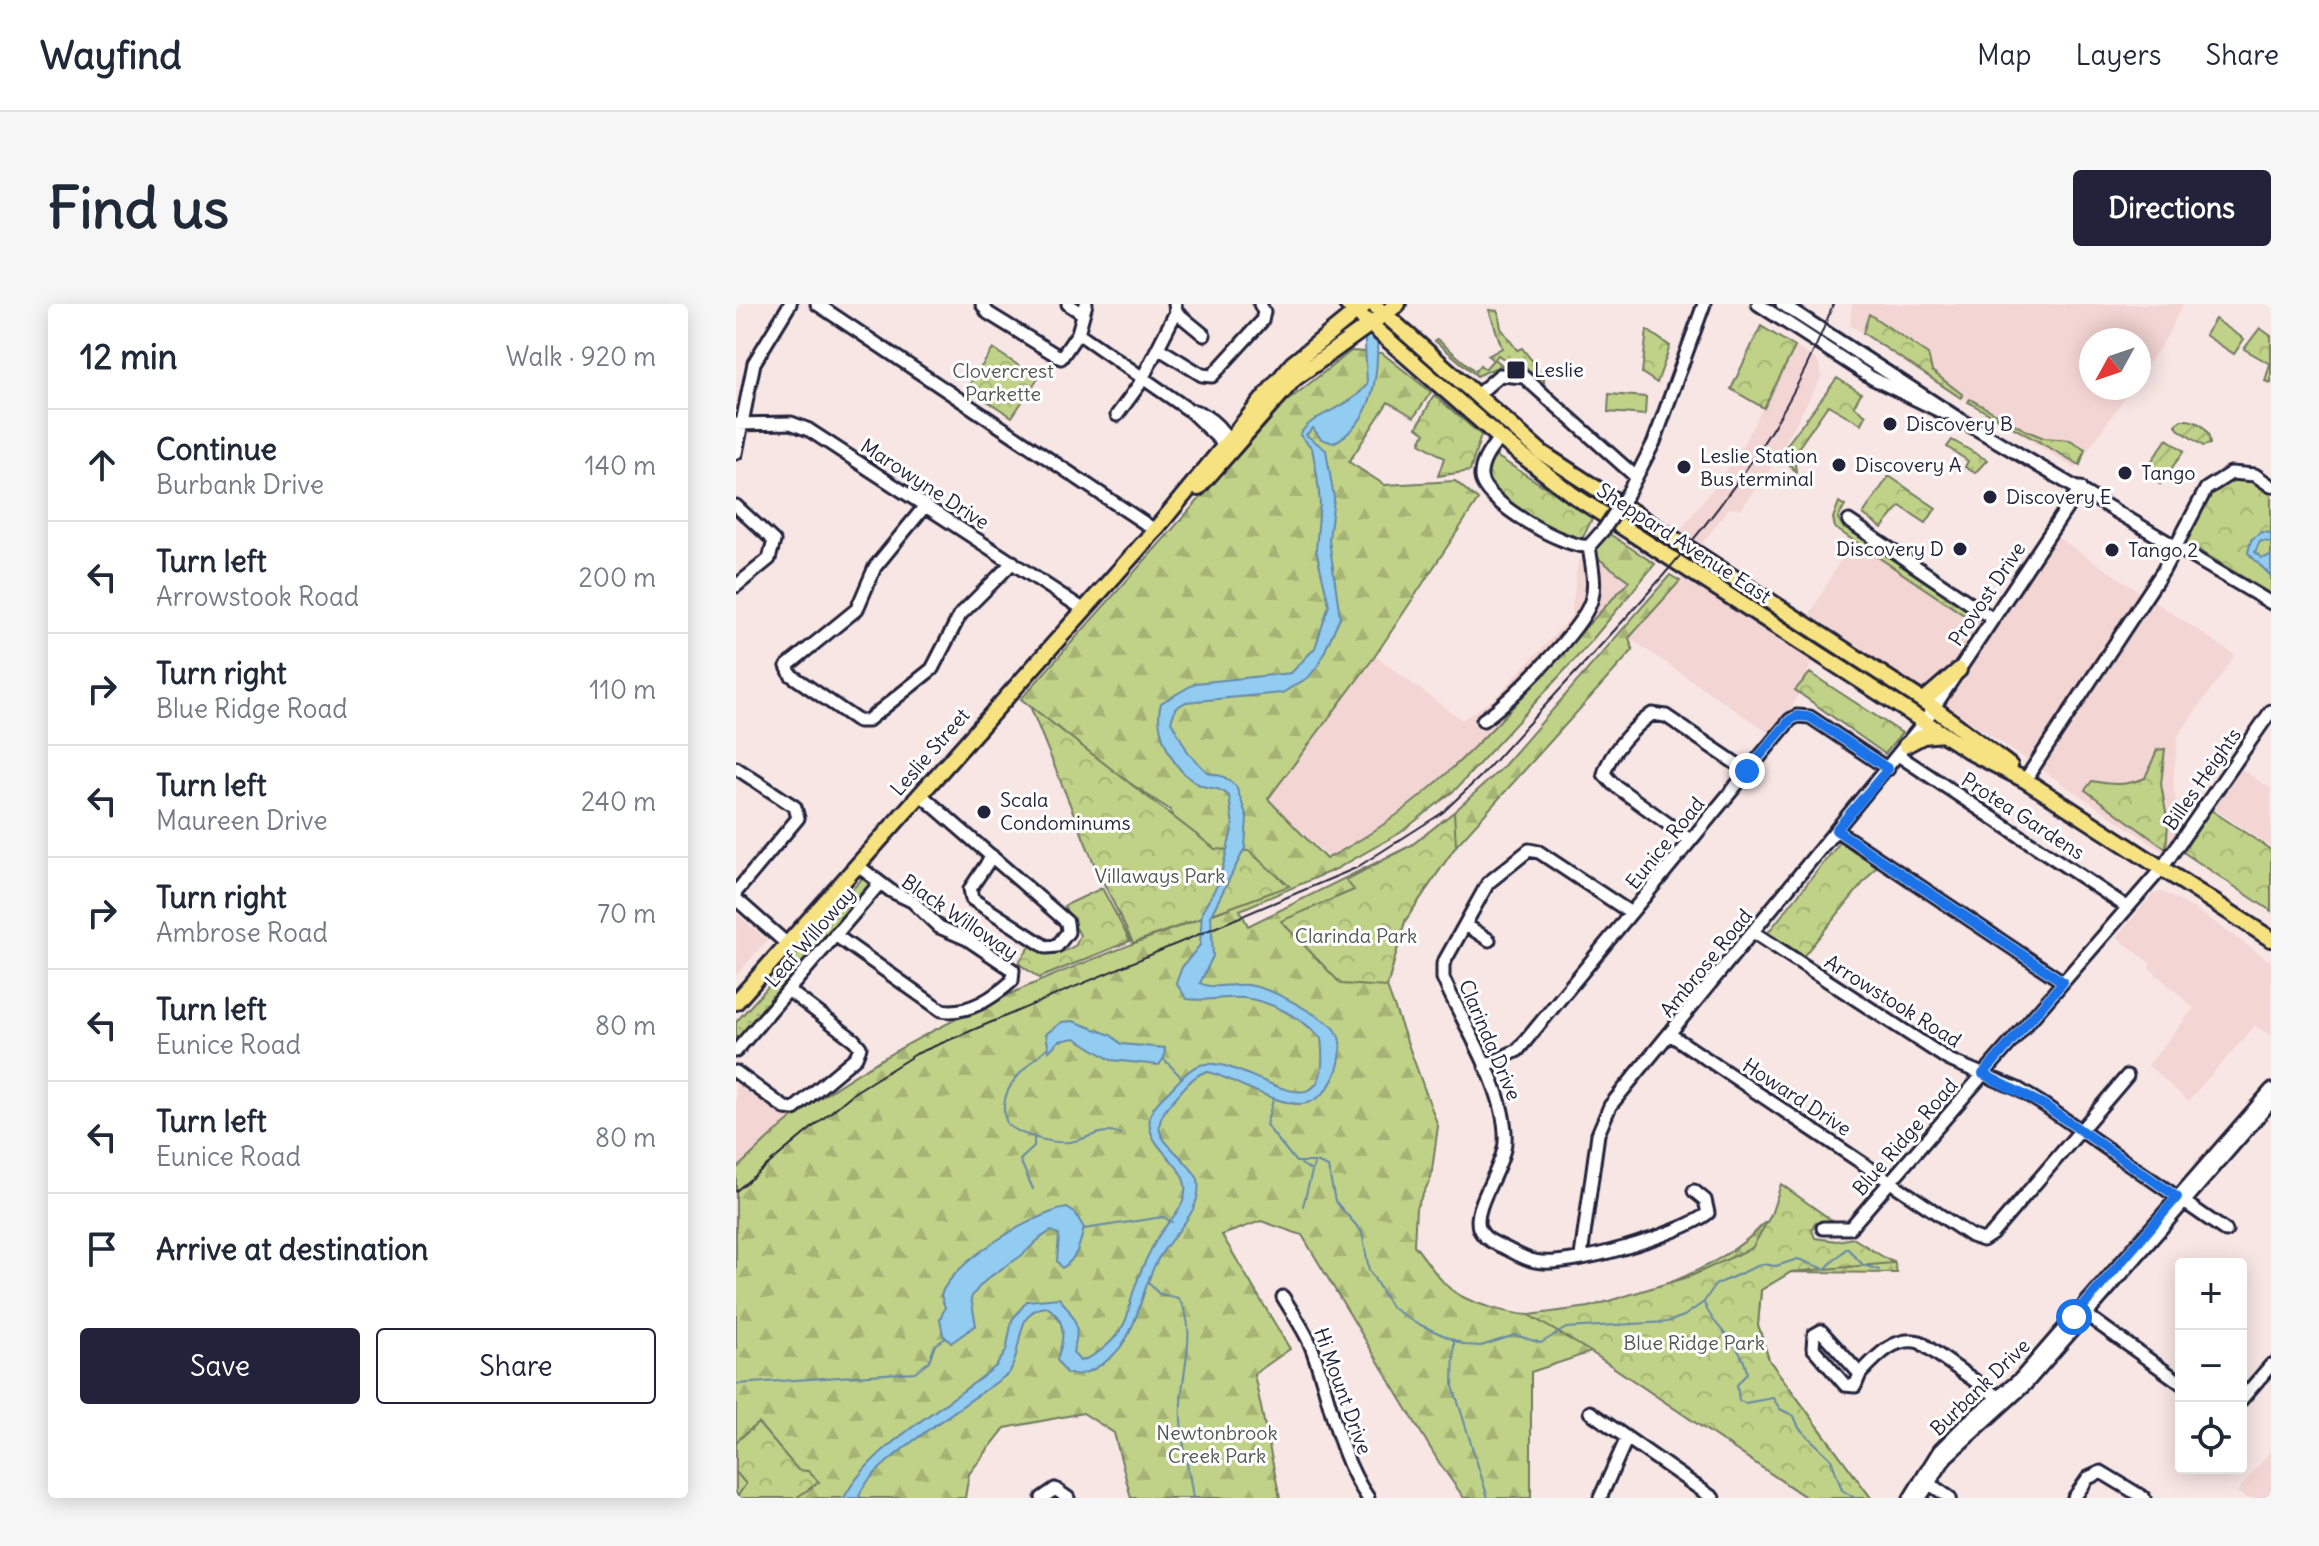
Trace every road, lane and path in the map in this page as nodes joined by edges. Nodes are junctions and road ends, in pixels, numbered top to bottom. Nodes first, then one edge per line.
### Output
1 (790, 304) edge
2 (817, 304) edge
3 (982, 304) edge
4 (1068, 304) edge
5 (1260, 304) edge
6 (1398, 304) edge
7 (1704, 304) edge
8 (1758, 304) edge
9 (1782, 304) edge
10 (1356, 307) edge
11 (1176, 308) edge
12 (1085, 309) edge
13 (1379, 309) edge
14 (1369, 325) junction
15 (1078, 333) junction
16 (1204, 335) dead end
17 (1158, 348) junction
18 (1142, 376) junction
19 (1477, 395) junction
20 (1117, 415) dead end
21 (1956, 417) junction
22 (739, 424) edge
23 (1500, 438) junction
24 (1231, 444) junction
25 (736, 453) edge
26 (1636, 477) junction
27 (2271, 486) edge
28 (2080, 488) junction
29 (736, 506) edge
30 (925, 506) junction
31 (1849, 521) dead end
32 (1155, 530) junction
33 (1589, 546) junction
34 (2175, 546) junction
35 (1013, 562) junction
36 (736, 586) edge
37 (2271, 603) edge
38 (1083, 609) junction
39 (1993, 619) junction
40 (1959, 670) joint
41 (1927, 710) junction
42 (2271, 711) edge
43 (1483, 720) dead end
44 (1943, 734) junction
45 (1902, 750) junction
46 (736, 768) edge
47 (1888, 769) junction
48 (1747, 771) junction
49 (2025, 780) junction
50 (920, 794) junction
51 (1836, 830) junction
52 (1690, 840) junction
53 (992, 856) junction
54 (857, 865) junction
55 (2162, 868) junction
56 (880, 883) junction
57 (736, 892) edge
58 (736, 899) edge
59 (2127, 907) junction
60 (1631, 913) junction
61 (1466, 925) junction
62 (1753, 932) junction
63 (835, 935) junction
64 (2271, 939) edge
65 (1489, 940) dead end
66 (786, 943) junction
67 (2063, 982) junction
68 (788, 990) junction
69 (736, 1002) edge
70 (1671, 1035) junction
71 (736, 1051) edge
72 (1485, 1066) junction
73 (736, 1072) edge
74 (1983, 1074) junction
75 (2127, 1076) dead end
76 (2271, 1094) edge
77 (2081, 1131) junction
78 (1891, 1180) junction
79 (1694, 1191) dead end
80 (2180, 1200) junction
81 (1823, 1228) dead end
82 (2226, 1231) dead end
83 (1581, 1256) junction
84 (1283, 1297) dead end
85 (2083, 1313) junction
86 (1841, 1352) junction
87 (1828, 1363) junction
88 (2271, 1365) edge
89 (1860, 1374) junction
90 (2175, 1379) edge
91 (2247, 1393) edge
92 (2002, 1400) junction
93 (1590, 1412) dead end
94 (1626, 1440) junction
95 (1925, 1481) junction
96 (1042, 1498) edge
97 (1068, 1498) edge
98 (1368, 1498) edge
99 (1600, 1498) edge
100 (1713, 1498) edge
101 (1910, 1498) edge
102 (1920, 1498) edge
103 (1950, 1498) edge
104 (2074, 1498) edge
105 (2144, 1498) edge

1 - 22 street
2 - 32 street
3 - 15 street
4 - 12 street
5 - 17 street
6 - 13 main road, Leslie Street
7 - 26 street
8 - 21 street
9 - 21 street
10 - 14 main road, Sheppard Avenue East
10 - 24 main road, Leslie Street
11 - 16 street
11 - 17 street
12 - 15 street
13 - 14 main road, Leslie Street
13 - 19 main road, Sheppard Avenue East
14 - 23 main road, Sheppard Avenue East
14 - 24 main road, Leslie Street
15 - 18 street
17 - 18 street
18 - 20 street
18 - 24 street
19 - 26 street
19 - 41 main road, Sheppard Avenue East
21 - 28 street
22 - 25 street
22 - 30 street, Marowyne Drive
23 - 33 street
23 - 41 main road, Sheppard Avenue East
24 - 32 main road, Leslie Street
26 - 33 street, bridge
27 - 34 street
28 - 34 street
28 - 39 street, Provost Drive
29 - 36 street
30 - 35 street, Marowyne Drive
30 - 35 street
31 - 39 street
32 - 38 main road, Leslie Street
33 - 43 street
34 - 37 street
34 - 49 street
35 - 38 street, Marowyne Drive
38 - 50 main road, Leslie Street
39 - 40 street, Provost Drive
40 - 41 main road
41 - 44 main road, Sheppard Avenue East
41 - 45 street, Ambrose Road
41 - 49 main road, Sheppard Avenue East
42 - 55 street, Billes Heights
44 - 45 main road
44 - 49 main road, Sheppard Avenue East
45 - 47 street, Ambrose Road
45 - 59 street, Protea Gardens
46 - 57 street
47 - 48 street, Eunice Road
47 - 51 street, Ambrose Road
48 - 52 street, Eunice Road
48 - 52 street
49 - 55 main road, Sheppard Avenue East
50 - 53 street
50 - 54 main road, Leslie Street
51 - 62 street, Ambrose Road
51 - 67 street
52 - 60 street, Eunice Road
53 - 53 street
54 - 56 street, Black Willoway
54 - 66 main road, Leslie Street
55 - 59 street, Blue Ridge Road
55 - 64 main road, Sheppard Avenue East
56 - 63 street, Leaf Willoway
56 - 63 street, Black Willoway
58 - 66 street
59 - 67 street, Blue Ridge Road
60 - 61 street, Clarinda Drive
60 - 72 street, Eunice Road
61 - 65 street
61 - 72 street, Clarinda Drive
62 - 70 street, Ambrose Road
62 - 74 street, Arrowstook Road
63 - 68 street, Leaf Willoway
66 - 69 main road, Leslie Street
67 - 74 street, Blue Ridge Road
68 - 71 street, Leaf Willoway
68 - 73 street
70 - 78 street, Howard Drive
70 - 83 street, Ambrose Road
72 - 83 street, Clarinda Drive
74 - 77 street, Arrowstook Road
74 - 78 street, Blue Ridge Road
75 - 77 street
76 - 80 street, Burbank Drive
77 - 78 street, Howard Drive
77 - 80 street, Arrowstook Road
78 - 81 street, Blue Ridge Road
79 - 83 street, Clarinda Drive
80 - 82 street, Arrowstook Road
80 - 85 street, Burbank Drive
84 - 98 street, Hi Mount Drive
85 - 90 street
85 - 92 street, Burbank Drive
86 - 87 street
86 - 87 street
86 - 89 street
87 - 89 street
88 - 91 street
89 - 92 street
92 - 95 street, Burbank Drive
93 - 94 street
94 - 99 street
94 - 100 street
95 - 101 street, Burbank Drive
95 - 102 street, Burbank Drive
95 - 103 street
96 - 97 street
104 - 105 street

